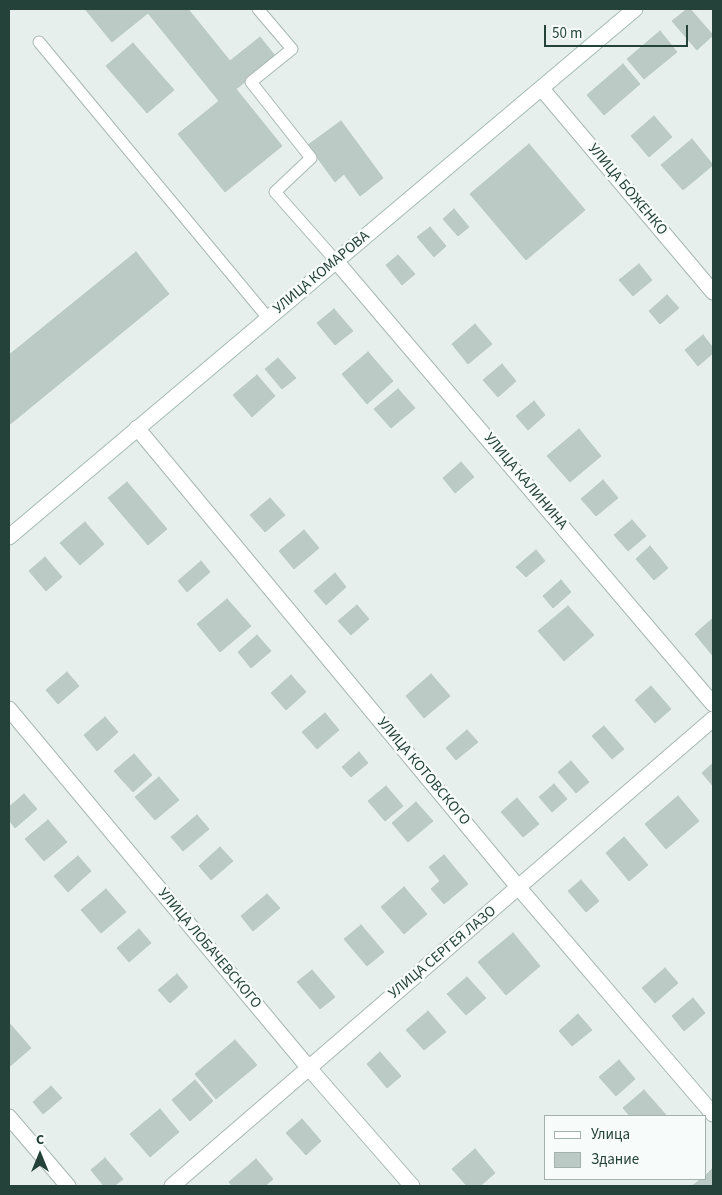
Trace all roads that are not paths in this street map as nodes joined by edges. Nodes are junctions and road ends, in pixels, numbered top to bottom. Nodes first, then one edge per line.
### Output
1 (258, 9) edge
2 (635, 9) edge
3 (39, 42) dead end
4 (542, 89) junction
5 (336, 261) junction
6 (713, 292) edge
7 (268, 318) junction
8 (137, 428) junction
9 (9, 537) edge
10 (713, 704) edge
11 (9, 709) edge
12 (713, 719) edge
13 (519, 888) junction
14 (308, 1067) junction
15 (713, 1114) edge
16 (9, 1117) edge
17 (68, 1186) edge
18 (172, 1186) edge
19 (412, 1186) edge

1 - 5 lane
2 - 4 street, УЛИЦА КОМАРОВА
3 - 7 lane
4 - 5 street, УЛИЦА КОМАРОВА
4 - 6 street, УЛИЦА БОЖЕНКО
5 - 7 street, УЛИЦА КОМАРОВА
5 - 10 street, УЛИЦА КАЛИНИНА
7 - 8 street, УЛИЦА КОМАРОВА
8 - 9 street, УЛИЦА КОМАРОВА
8 - 13 street, УЛИЦА КОТОВСКОГО
11 - 14 street, УЛИЦА ЛОБАЧЕВСКОГО
12 - 13 street, УЛИЦА СЕРГЕЯ ЛАЗО
13 - 14 street, УЛИЦА СЕРГЕЯ ЛАЗО
13 - 15 street, УЛИЦА КОТОВСКОГО
14 - 18 street, УЛИЦА СЕРГЕЯ ЛАЗО
14 - 19 street, УЛИЦА ЛОБАЧЕВСКОГО
16 - 17 street

